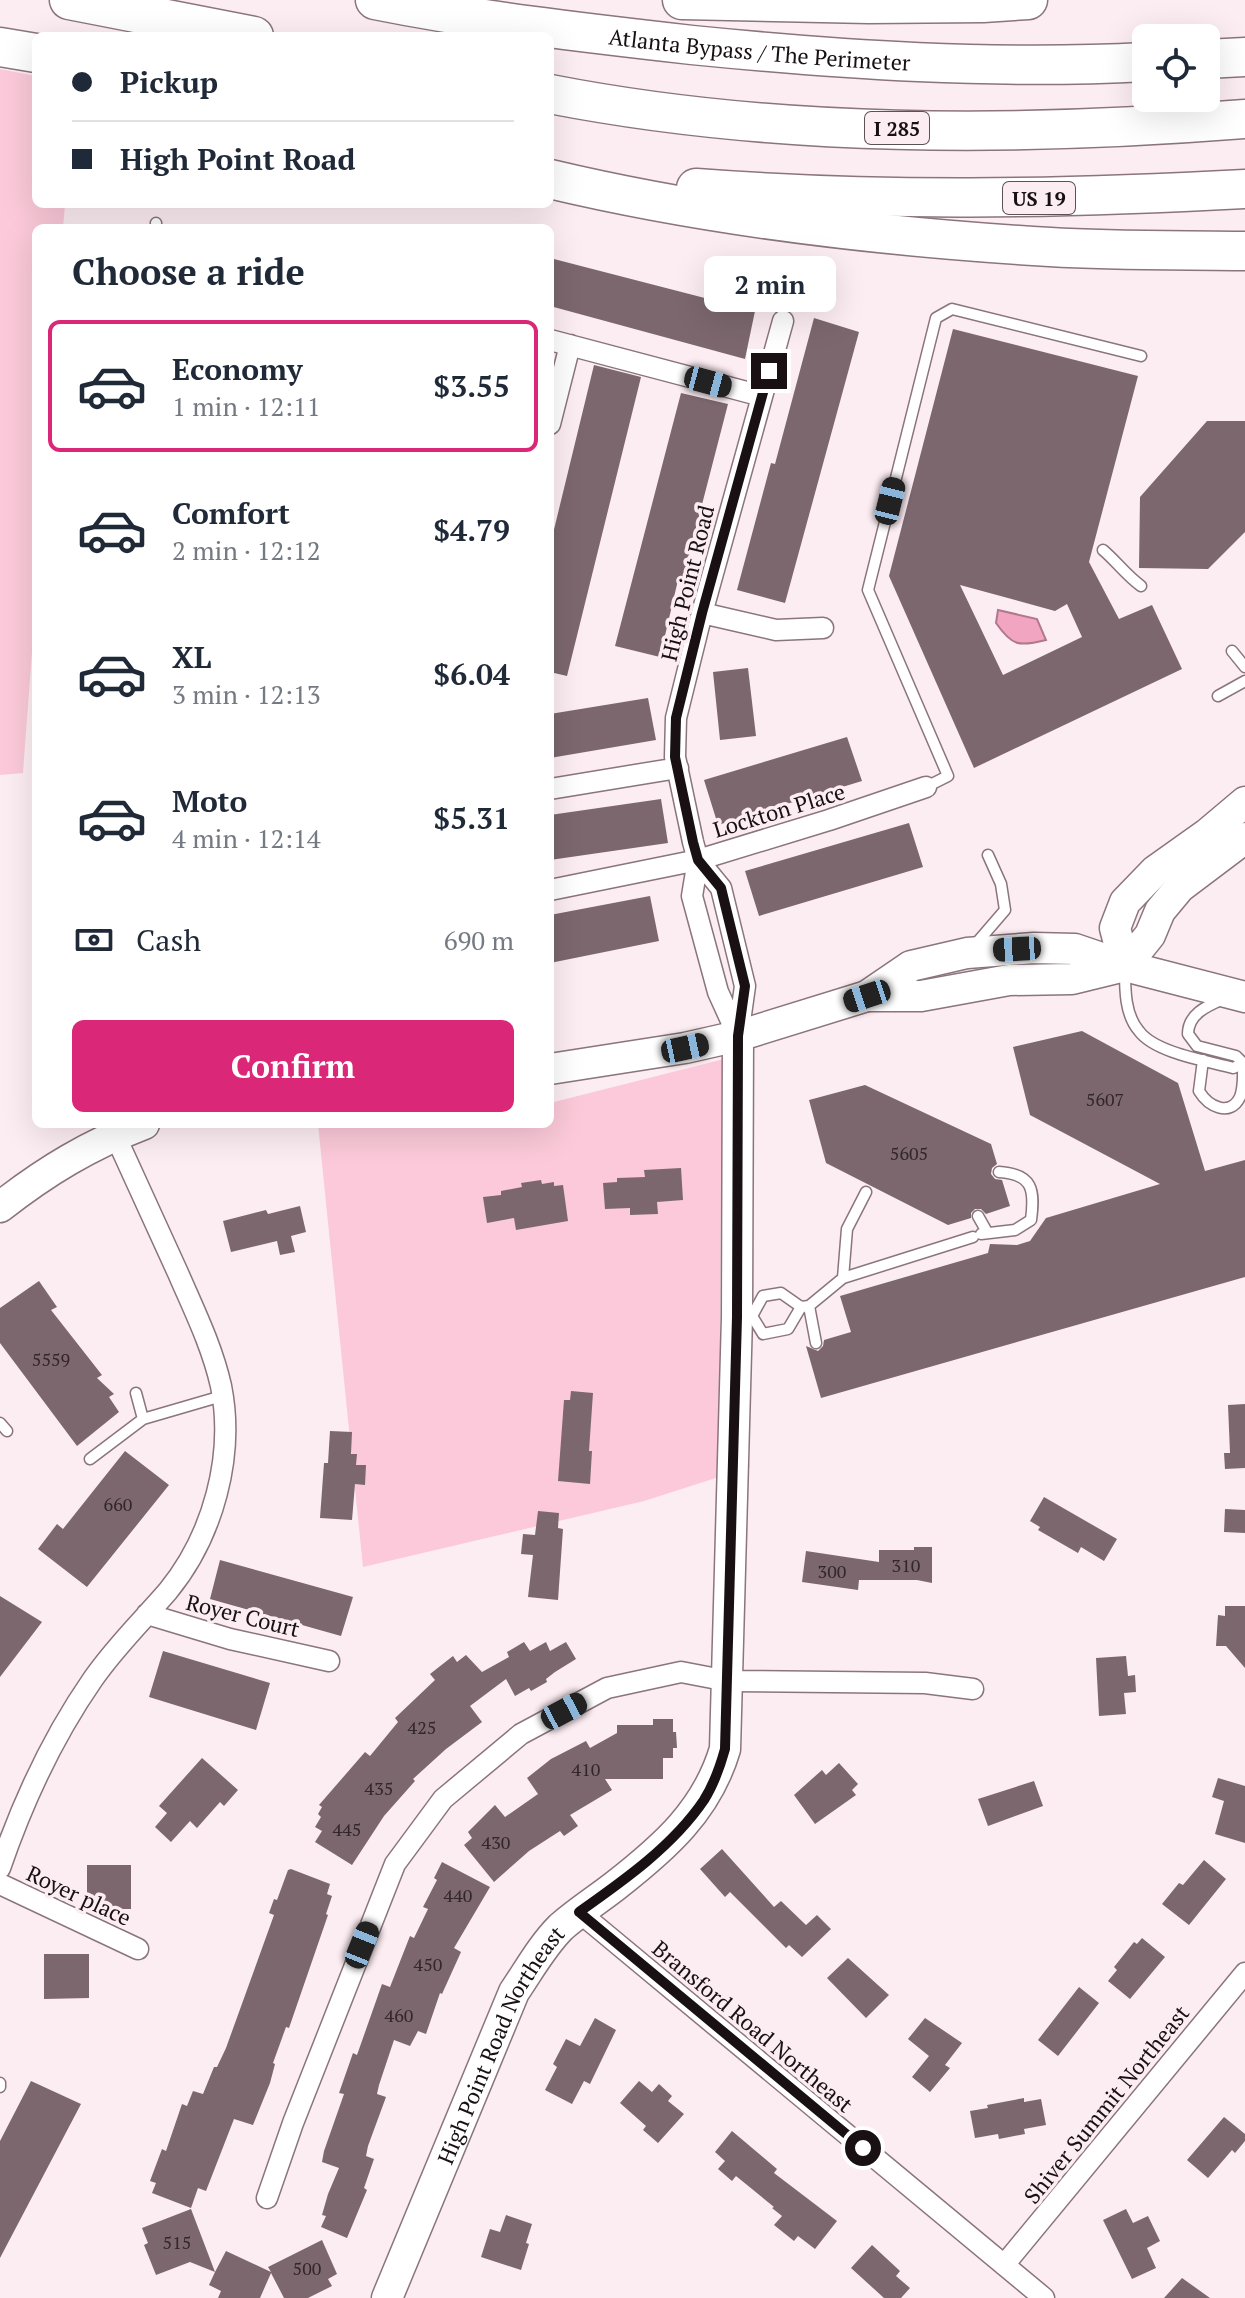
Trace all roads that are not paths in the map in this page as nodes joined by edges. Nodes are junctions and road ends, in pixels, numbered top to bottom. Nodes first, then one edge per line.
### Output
1 (69, 0) edge
2 (375, 0) edge
3 (682, 0) edge
4 (1028, 0) edge
5 (233, 32) edge
6 (0, 47) edge
7 (32, 52) edge
8 (1245, 57) edge
9 (1220, 58) edge
10 (1132, 62) edge
11 (554, 95) edge
12 (1245, 119) edge
13 (554, 167) edge
14 (554, 180) edge
15 (1245, 189) edge
16 (1245, 251) edge
17 (783, 321) dead end
18 (554, 341) edge
19 (570, 345) junction
20 (1141, 356) dead end
21 (762, 396) junction
22 (554, 408) edge
23 (1103, 550) dead end
24 (1141, 586) dead end
25 (702, 613) junction
26 (823, 628) dead end
27 (1232, 651) dead end
28 (1245, 667) edge
29 (1245, 681) edge
30 (1218, 696) dead end
31 (678, 768) junction
32 (926, 787) joint
33 (554, 788) edge
34 (1245, 802) edge
35 (1245, 838) edge
36 (988, 855) dead end
37 (698, 860) junction
38 (554, 889) edge
39 (726, 910) junction
40 (698, 917) junction
41 (967, 953) junction
42 (1125, 966) junction
43 (867, 996) junction
44 (1238, 996) edge
45 (738, 1036) junction
46 (1203, 1060) junction
47 (1244, 1064) edge
48 (554, 1068) edge
49 (133, 1128) edge
50 (115, 1135) junction
51 (999, 1172) dead end
52 (866, 1192) dead end
53 (0, 1207) edge
54 (978, 1216) dead end
55 (980, 1234) junction
56 (843, 1278) junction
57 (805, 1307) junction
58 (745, 1316) junction
59 (816, 1343) dead end
60 (136, 1393) dead end
61 (222, 1396) junction
62 (143, 1419) junction
63 (90, 1459) dead end
64 (147, 1614) junction
65 (329, 1661) dead end
66 (728, 1681) junction
67 (973, 1689) dead end
68 (0, 1868) edge
69 (0, 1884) edge
70 (579, 1912) junction
71 (138, 1949) dead end
72 (1245, 1973) edge
73 (267, 2198) dead end
74 (1004, 2265) junction
75 (387, 2298) edge
76 (1044, 2298) edge

1 - 5 highway
2 - 10 highway, Atlanta Bypass / The Perimeter
3 - 4 highway
6 - 7 highway
8 - 9 highway
11 - 12 highway, I 285
13 - 15 highway, US 19
14 - 16 highway
17 - 21 street, High Point Road
18 - 19 street
19 - 21 street
19 - 22 street
20 - 32 lane
21 - 25 street, High Point Road
23 - 24 lane
25 - 26 street
25 - 31 street, High Point Road
27 - 28 lane
29 - 30 lane
31 - 33 street
31 - 37 street, High Point Road
32 - 37 street, Lockton Place
34 - 42 main road
35 - 42 main road
36 - 41 lane
37 - 38 street, Lockton Place
37 - 39 street, High Point Road
37 - 40 street, High Point Road
39 - 40 lane
39 - 45 street, High Point Road
40 - 45 street, High Point Road
41 - 42 main road
41 - 43 main road
42 - 43 main road
42 - 44 main road
42 - 46 lane
43 - 45 main road
44 - 47 lane
45 - 48 main road
45 - 58 main road, High Point Road Northeast
46 - 47 lane
46 - 47 lane
49 - 50 main road
50 - 53 main road
50 - 61 street
51 - 55 lane
52 - 56 lane
54 - 55 lane
55 - 56 lane
56 - 57 lane
57 - 58 lane
57 - 58 lane
57 - 59 lane
58 - 66 main road, High Point Road Northeast
60 - 62 lane
61 - 62 lane
61 - 64 street
62 - 63 lane
64 - 65 street, Royer Court
64 - 68 street
66 - 67 street
66 - 70 main road, High Point Road Northeast
66 - 73 street
69 - 71 street, Royer place
70 - 74 street, Bransford Road Northeast
70 - 75 main road, High Point Road Northeast
72 - 74 street, Shiver Summit Northeast
74 - 76 street, Bransford Road Northeast

